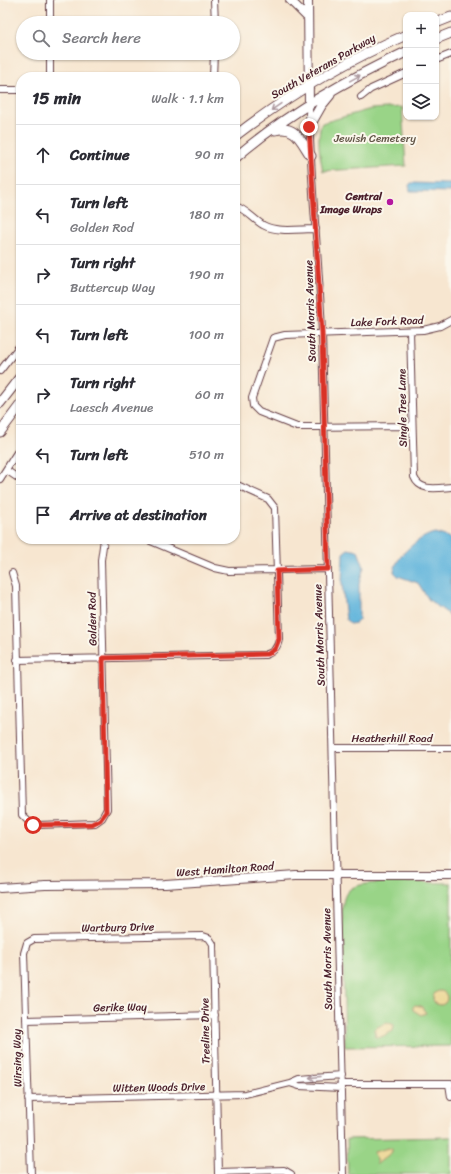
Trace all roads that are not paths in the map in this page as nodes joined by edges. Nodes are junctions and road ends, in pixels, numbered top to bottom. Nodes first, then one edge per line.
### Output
1 (50, 0) edge
2 (214, 0) edge
3 (290, 0) edge
4 (308, 0) edge
5 (50, 16) edge
6 (215, 16) edge
7 (451, 17) edge
8 (308, 18) junction
9 (439, 22) edge
10 (451, 33) edge
11 (403, 36) edge
12 (439, 38) edge
13 (403, 54) edge
14 (451, 54) edge
15 (439, 59) edge
16 (50, 60) edge
17 (214, 60) edge
18 (50, 72) edge
19 (214, 72) edge
20 (403, 74) edge
21 (309, 86) junction
22 (336, 89) junction
23 (0, 90) edge
24 (16, 90) edge
25 (361, 97) dead end
26 (309, 105) junction
27 (309, 127) junction
28 (240, 132) edge
29 (269, 132) junction
30 (240, 154) edge
31 (311, 156) junction
32 (240, 208) edge
33 (316, 229) junction
34 (451, 320) edge
35 (410, 331) junction
36 (322, 333) junction
37 (16, 350) edge
38 (0, 371) edge
39 (16, 382) edge
40 (0, 403) edge
41 (16, 411) edge
42 (412, 426) junction
43 (324, 428) junction
44 (0, 432) edge
45 (16, 454) edge
46 (6, 470) junction
47 (16, 477) edge
48 (0, 479) edge
49 (240, 486) edge
50 (451, 487) edge
51 (103, 544) edge
52 (158, 544) edge
53 (328, 569) junction
54 (277, 571) junction
55 (12, 572) dead end
56 (103, 658) junction
57 (18, 660) junction
58 (333, 748) junction
59 (451, 748) edge
60 (336, 874) junction
61 (451, 875) edge
62 (0, 888) edge
63 (209, 938) joint
64 (27, 943) joint
65 (215, 1015) junction
66 (26, 1020) junction
67 (341, 1076) junction
68 (290, 1084) junction
69 (450, 1084) edge
70 (341, 1086) junction
71 (216, 1096) junction
72 (451, 1097) edge
73 (28, 1099) junction
74 (218, 1173) edge
75 (31, 1174) edge
76 (291, 1174) edge
77 (343, 1174) edge

1 - 5 street
2 - 6 street
3 - 8 main road
4 - 8 main road, South Morris Avenue
7 - 9 highway
8 - 21 main road, South Morris Avenue
10 - 12 highway
11 - 21 highway, South Veterans Parkway
22 -> 13 highway
14 - 15 street
16 - 18 street
17 - 19 street
20 - 25 street
21 - 26 main road, South Morris Avenue
21 -> 28 highway, South Veterans Parkway
22 - 26 highway
22 - 27 highway
23 - 24 street
26 - 27 street, South Morris Avenue
26 - 29 highway
27 - 31 street, South Morris Avenue
29 - 30 highway
29 - 31 highway
31 - 33 street, South Morris Avenue
32 - 33 street
33 - 36 street, South Morris Avenue
34 - 35 street, Lake Fork Road
35 - 36 street, Lake Fork Road
35 - 42 street, Single Tree Lane
36 - 43 street, South Morris Avenue
36 - 43 street, Lake Fork Road
37 - 38 street
39 - 40 highway
41 - 44 highway
42 - 43 street
42 - 50 street, Single Tree Lane
43 - 53 street, South Morris Avenue
45 - 46 street
46 - 47 street
46 - 48 street
49 - 54 street
51 - 56 street, Golden Rod
52 - 54 street
53 - 54 street
53 - 58 street, South Morris Avenue
54 - 56 street
55 - 57 street
56 - 57 street
56 - 57 street, Golden Rod
58 - 59 street, Heatherhill Road
58 - 60 street, South Morris Avenue
60 - 61 main road, West Hamilton Road
60 - 62 main road, West Hamilton Road
60 - 67 street, South Morris Avenue
63 - 64 street, Wartburg Drive
63 - 65 street, Treeline Drive
64 - 66 street, Wirsing Way
65 - 66 street, Gerike Way
65 - 71 street, Treeline Drive
66 - 73 street, Wirsing Way
67 -> 68 street, Witten Woods Drive
67 - 70 street, South Morris Avenue
68 - 70 street, Witten Woods Drive
68 - 71 street, Witten Woods Drive
69 - 70 street, Witten Woods Drive
69 - 72 street
70 - 77 street, South Morris Avenue
71 - 73 street, Witten Woods Drive
71 - 74 street, Treeline Drive
73 - 75 street, Wirsing Way
74 - 76 street

